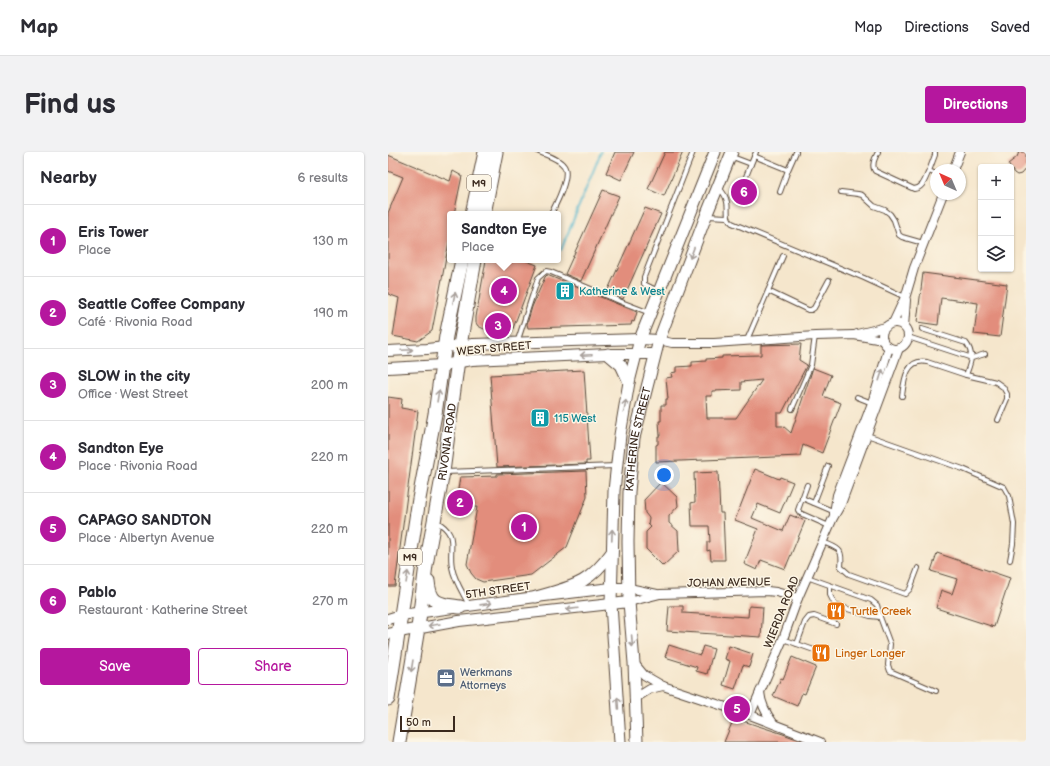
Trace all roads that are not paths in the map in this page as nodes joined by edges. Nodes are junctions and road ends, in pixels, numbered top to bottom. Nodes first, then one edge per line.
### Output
1 (485, 152) edge
2 (496, 152) edge
3 (539, 152) edge
4 (693, 152) edge
5 (715, 152) edge
6 (796, 152) edge
7 (878, 152) edge
8 (935, 152) edge
9 (960, 152) edge
10 (728, 153) edge
11 (755, 154) edge
12 (751, 164) junction
13 (955, 164) edge
14 (788, 170) junction
15 (928, 171) joint
16 (745, 179) dead end
17 (718, 186) junction
18 (780, 192) dead end
19 (841, 192) dead end
20 (941, 200) edge
21 (473, 211) edge
22 (485, 211) edge
23 (552, 211) edge
24 (706, 216) junction
25 (727, 217) junction
26 (923, 243) junction
27 (783, 256) dead end
28 (461, 263) edge
29 (474, 263) edge
30 (829, 280) dead end
31 (659, 291) junction
32 (768, 291) junction
33 (906, 296) junction
34 (651, 313) junction
35 (889, 325) junction
36 (904, 327) junction
37 (922, 329) dead end
38 (854, 335) junction
39 (815, 336) junction
40 (908, 338) junction
41 (640, 339) junction
42 (659, 340) junction
43 (883, 340) junction
44 (747, 341) junction
45 (517, 343) junction
46 (672, 343) junction
47 (460, 345) junction
48 (445, 347) junction
49 (889, 347) junction
50 (900, 348) junction
51 (388, 351) edge
52 (636, 353) junction
53 (608, 354) junction
54 (655, 354) junction
55 (985, 354) dead end
56 (972, 358) junction
57 (458, 363) junction
58 (442, 366) junction
59 (388, 368) edge
60 (401, 368) junction
61 (388, 372) edge
62 (966, 375) junction
63 (629, 382) junction
64 (902, 396) dead end
65 (857, 397) dead end
66 (875, 404) junction
67 (792, 409) dead end
68 (998, 420) dead end
69 (449, 425) junction
70 (864, 434) junction
71 (616, 466) junction
72 (828, 466) dead end
73 (443, 472) junction
74 (807, 485) dead end
75 (802, 498) junction
76 (419, 499) junction
77 (814, 503) junction
78 (835, 514) junction
79 (435, 520) junction
80 (830, 526) junction
81 (823, 542) junction
82 (612, 552) junction
83 (1010, 560) dead end
84 (426, 565) junction
85 (918, 568) dead end
86 (807, 577) junction
87 (830, 586) junction
88 (611, 588) junction
89 (629, 588) junction
90 (660, 594) junction
91 (536, 597) junction
92 (798, 598) junction
93 (629, 602) junction
94 (611, 604) junction
95 (465, 607) junction
96 (420, 612) junction
97 (401, 615) junction
98 (880, 617) junction
99 (388, 619) edge
100 (836, 624) dead end
101 (418, 628) junction
102 (393, 633) edge
103 (783, 639) junction
104 (797, 644) junction
105 (814, 650) dead end
106 (391, 658) edge
107 (634, 663) junction
108 (663, 686) junction
109 (760, 691) junction
110 (936, 691) dead end
111 (388, 699) edge
112 (634, 699) junction
113 (750, 715) junction
114 (774, 724) junction
115 (399, 742) edge
116 (620, 742) edge
117 (637, 742) edge
118 (820, 742) edge

1 - 21 main road, M9
2 - 22 main road, M9
3 - 23 lane
4 - 31 lane
5 - 31 main road, KATHERINE STREET
6 - 14 lane
7 - 15 lane
8 - 15 lane
9 - 13 street
10 - 12 lane
10 - 17 main road, KATHERINE STREET
10 - 41 main road
11 - 12 lane
11 - 14 lane
12 - 16 lane
14 - 18 lane
17 - 24 main road, KATHERINE STREET
17 - 25 lane
19 - 26 lane
20 - 26 street
24 - 25 lane
24 -> 42 main road, KATHERINE STREET
25 - 33 lane
26 - 33 street
27 - 32 lane
48 -> 28 main road, RIVONIA ROAD / M9
29 - 47 main road, RIVONIA ROAD / M9
30 - 32 lane
31 - 34 main road, KATHERINE STREET
32 - 44 lane
33 - 35 street
33 - 36 street
34 - 41 main road, KATHERINE STREET
34 - 45 lane
35 - 36 street
35 - 38 street, WEST STREET
35 - 43 street
36 - 40 street
37 - 56 lane
38 - 39 street, WEST STREET
38 - 43 street, WEST STREET
39 - 44 street, WEST STREET
39 - 67 lane
40 - 50 street
40 - 56 lane
41 - 42 street, WEST STREET
41 - 45 street, WEST STREET
41 - 52 main road, KATHERINE STREET
42 - 46 street, WEST STREET
42 - 54 main road, KATHERINE STREET
43 - 49 street
44 - 46 street, WEST STREET
45 - 47 street, WEST STREET
46 - 54 street
47 - 48 street, WEST STREET
47 - 57 main road, RIVONIA ROAD / M9
51 -> 48 street, WEST STREET
48 - 58 main road, RIVONIA ROAD / M9
49 - 50 street
66 -> 49 street, WIERDA ROAD
50 - 66 street, WIERDA ROAD
52 - 53 street, WEST STREET
52 - 54 street, WEST STREET
52 - 63 main road, KATHERINE STREET
53 -> 57 street, WEST STREET
53 - 63 main road
54 - 89 main road, KATHERINE STREET
55 - 56 lane
56 - 62 lane
57 - 58 street, WEST STREET
57 - 69 main road, RIVONIA ROAD / M9
58 - 60 street, WEST STREET
76 -> 58 main road, RIVONIA ROAD / M9
59 - 60 street, WEST STREET
60 - 61 lane
62 - 64 lane
62 - 68 lane
71 -> 63 main road, KATHERINE STREET
65 - 66 lane
66 - 70 street, WIERDA ROAD
69 - 73 main road, RIVONIA ROAD / M9
69 - 76 main road
70 - 78 street, WIERDA ROAD
70 - 83 lane
71 - 73 lane
82 -> 71 main road, KATHERINE STREET
72 - 77 lane
73 - 79 main road, RIVONIA ROAD / M9
74 - 75 lane
75 - 77 lane
75 - 80 lane
97 -> 76 main road, RIVONIA ROAD / M9
77 - 78 lane
78 - 80 street, WIERDA ROAD
79 - 84 main road, RIVONIA ROAD / M9
79 - 95 lane
80 - 81 street, WIERDA ROAD
81 - 85 lane
81 - 86 street, WIERDA ROAD
82 - 88 main road, KATHERINE STREET
82 - 91 main road
84 - 95 main road
84 - 96 main road, RIVONIA ROAD / M9
86 - 87 lane
86 - 92 street, WIERDA ROAD
87 - 98 lane
87 - 98 lane
88 - 89 street, 5TH STREET
88 - 91 street, 5TH STREET
88 - 94 main road, KATHERINE STREET
89 - 90 street, JOHAN AVENUE
89 - 93 main road, KATHERINE STREET
90 - 92 street, JOHAN AVENUE
90 - 93 street, JOHAN AVENUE
95 -> 91 street, 5TH STREET
92 - 103 street, WIERDA ROAD
93 - 94 street
93 -> 107 main road, KATHERINE STREET
94 -> 101 street
116 -> 94 main road, KATHERINE STREET
95 - 96 street, 5TH STREET
96 - 97 street, 5TH STREET
96 - 101 main road, RIVONIA ROAD / M9
97 - 99 street, 5TH STREET
97 - 102 main road, RIVONIA ROAD / M9
98 - 110 lane
100 - 104 lane
101 - 102 street
101 -> 115 main road, RIVONIA ROAD / M9
102 - 106 main road, RIVONIA ROAD / M9
103 - 104 lane
103 - 109 street, WIERDA ROAD
104 - 105 lane
106 - 111 main road, RIVONIA ROAD / M9
107 - 108 street
107 - 112 main road, KATHERINE STREET
108 - 112 street
108 - 113 street
109 - 113 street, WIERDA ROAD
109 - 114 street
112 - 117 main road, KATHERINE STREET
113 - 114 street
114 - 118 street

